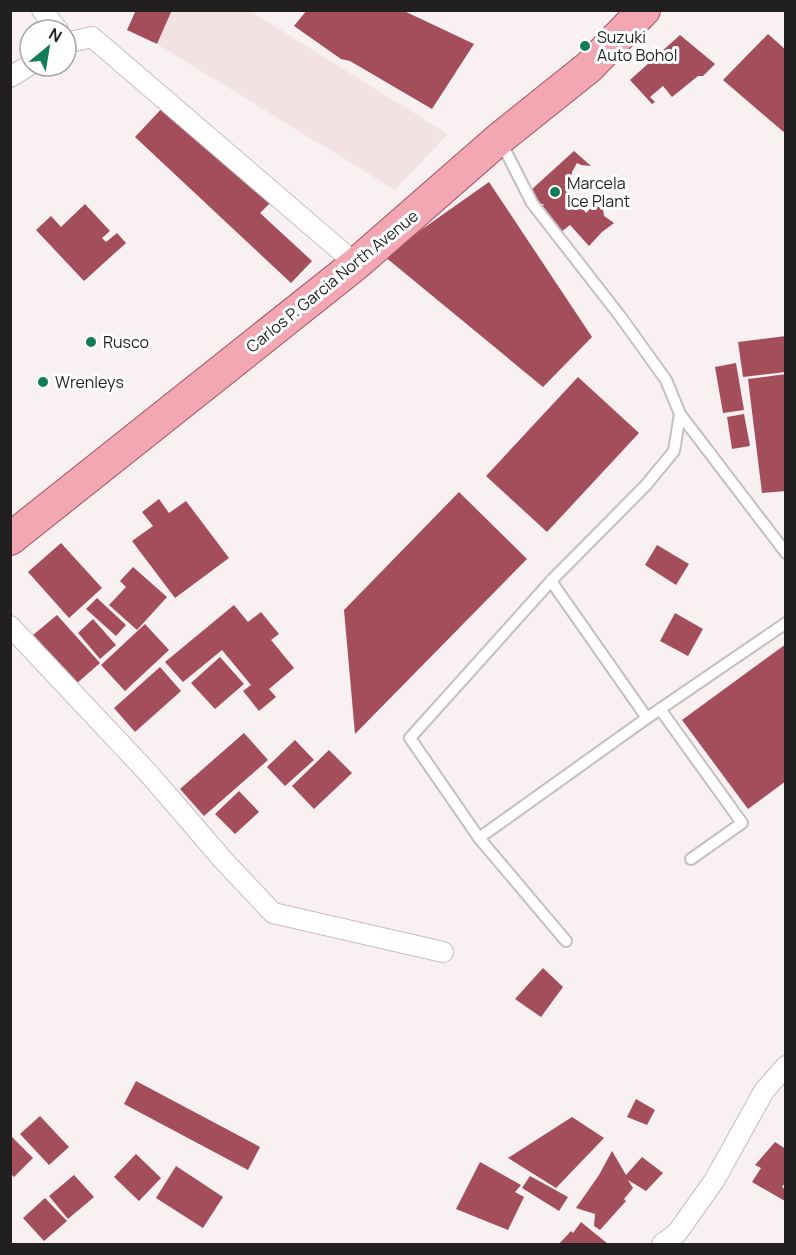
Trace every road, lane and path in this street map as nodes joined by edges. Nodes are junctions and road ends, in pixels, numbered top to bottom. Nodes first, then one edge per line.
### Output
1 (644, 10) edge
2 (78, 38) edge
3 (499, 139) junction
4 (357, 264) junction
5 (680, 414) junction
6 (10, 539) edge
7 (786, 553) edge
8 (551, 580) junction
9 (786, 623) edge
10 (10, 626) edge
11 (660, 709) junction
12 (647, 718) junction
13 (479, 838) junction
14 (691, 859) dead end
15 (566, 942) dead end
16 (442, 952) dead end
17 (786, 1066) edge
18 (662, 1245) edge

1 - 3 main road, Carlos P. Garcia North Avenue
2 - 4 street
3 - 4 main road, Carlos P. Garcia North Avenue
3 - 5 lane
4 - 6 main road, Carlos P. Garcia North Avenue
5 - 7 lane
5 - 8 lane
8 - 12 lane
8 - 13 lane
9 - 11 lane
10 - 16 street
11 - 12 lane
11 - 14 lane
12 - 13 lane
13 - 15 lane
17 - 18 street

